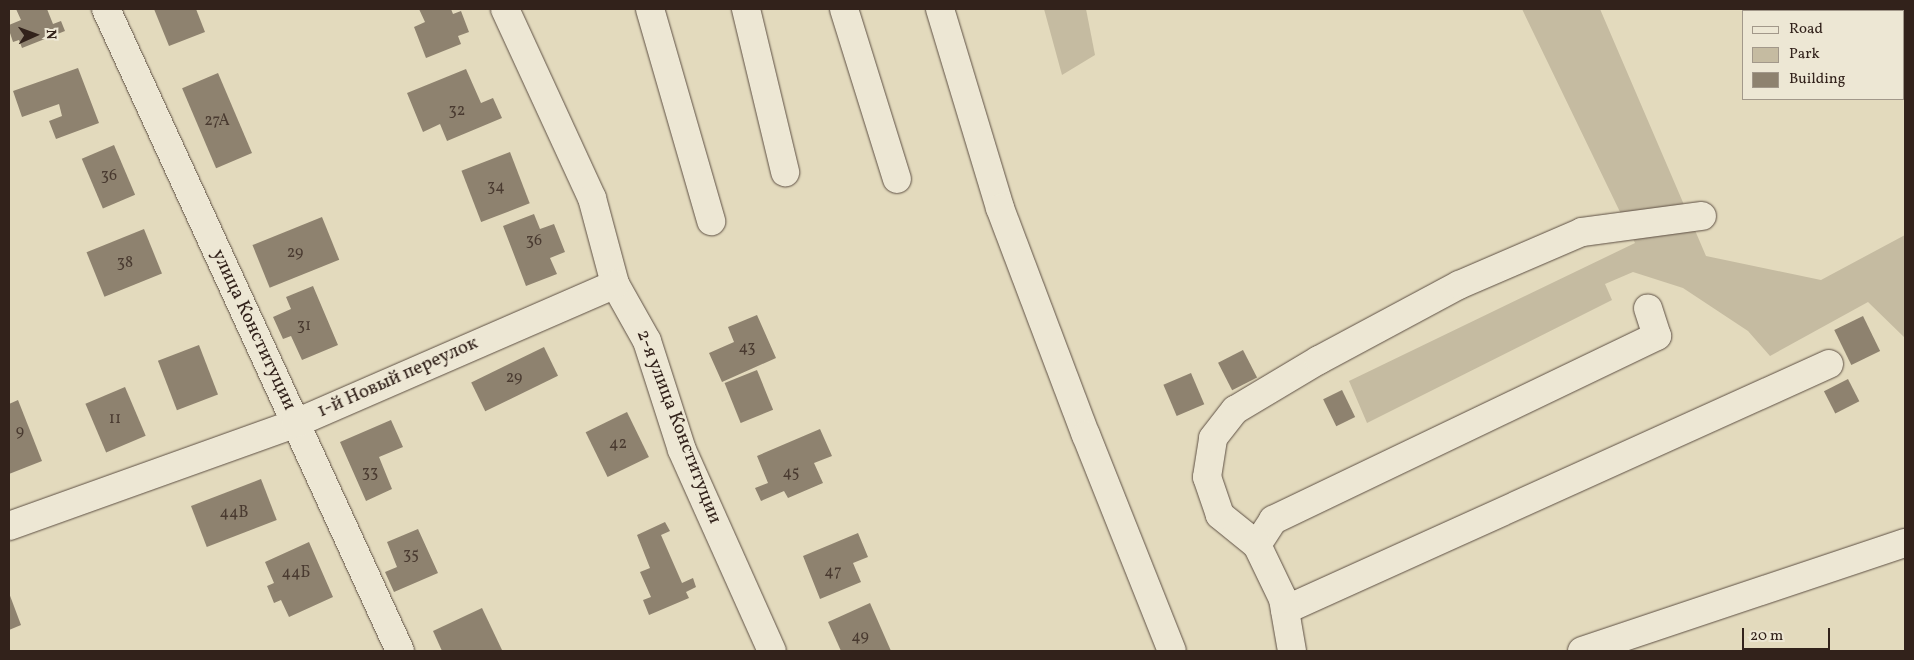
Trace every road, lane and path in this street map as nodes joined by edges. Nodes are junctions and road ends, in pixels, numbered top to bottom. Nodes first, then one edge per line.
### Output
1 (106, 9) edge
2 (505, 9) edge
3 (650, 9) edge
4 (746, 9) edge
5 (844, 9) edge
6 (940, 9) edge
7 (785, 172) dead end
8 (897, 179) dead end
9 (1702, 216) dead end
10 (710, 222) dead end
11 (615, 284) junction
12 (1648, 308) dead end
13 (1829, 364) dead end
14 (296, 423) junction
15 (9, 526) edge
16 (1905, 543) edge
17 (1257, 545) junction
18 (1285, 610) junction
19 (400, 651) edge
20 (772, 651) edge
21 (1172, 651) edge
22 (1292, 651) edge
23 (1582, 651) edge

1 - 14 street, улица Конституции
2 - 11 street, 2-я улица Конституции
3 - 10 street
4 - 7 street
5 - 8 street
6 - 21 street
9 - 17 street
11 - 14 street, 1-й Новый переулок
11 - 20 street, 2-я улица Конституции
12 - 17 street
13 - 18 street
14 - 15 street, 1-й Новый переулок
14 - 19 street, улица Конституции
16 - 23 street
17 - 18 street
18 - 22 street

